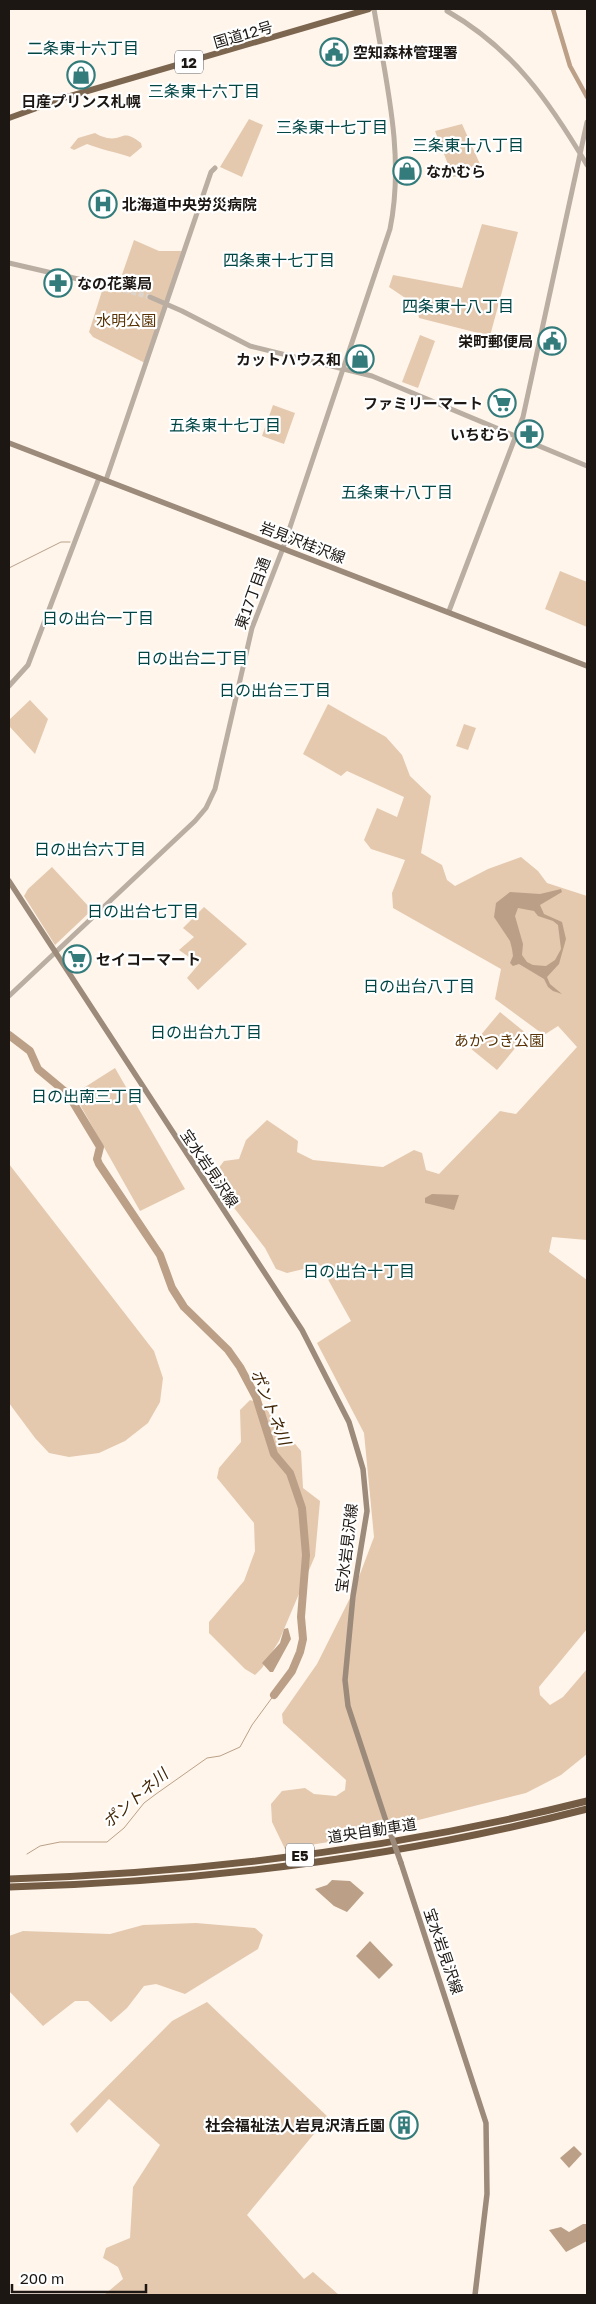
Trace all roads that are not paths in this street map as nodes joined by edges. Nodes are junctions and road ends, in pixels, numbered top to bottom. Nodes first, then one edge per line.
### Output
1 (369, 9) edge
2 (374, 9) edge
3 (447, 11) dead end
4 (9, 118) edge
5 (587, 122) edge
6 (581, 154) junction
7 (587, 164) edge
8 (216, 168) dead end
9 (9, 263) edge
10 (117, 288) tunnel mouth
11 (150, 297) tunnel mouth
12 (167, 304) junction
13 (344, 368) junction
14 (517, 436) junction
15 (9, 444) edge
16 (587, 466) edge
17 (99, 478) junction
18 (106, 480) junction
19 (282, 548) junction
20 (450, 612) junction
21 (587, 666) edge
22 (9, 686) edge
23 (9, 881) edge
24 (55, 952) junction
25 (9, 996) edge
26 (587, 1801) edge
27 (587, 1809) edge
28 (9, 1879) edge
29 (9, 1887) edge
30 (475, 2295) edge

1 - 4 highway, 国道12号 / 12
2 - 13 street, 東17丁目通
3 - 6 street
5 - 6 street
6 - 7 street
6 - 14 street
8 - 12 street
9 - 10 street
11 - 12 street
12 - 13 street
12 - 18 street
13 - 14 street
13 - 19 street, 東17丁目通
14 - 16 street
14 - 20 street
15 - 17 main road, 岩見沢桂沢線
17 - 18 main road, 岩見沢桂沢線
17 - 22 street
18 - 19 main road, 岩見沢桂沢線
19 - 20 main road, 岩見沢桂沢線
19 - 24 street, 東17丁目通
20 - 21 main road, 岩見沢桂沢線
23 - 24 main road, 宝水岩見沢線
24 - 25 street, 東17丁目通
24 - 30 main road, 宝水岩見沢線, bridge
26 - 28 highway, 道央自動車道 / E5
27 - 29 highway, 道央自動車道 / E5

